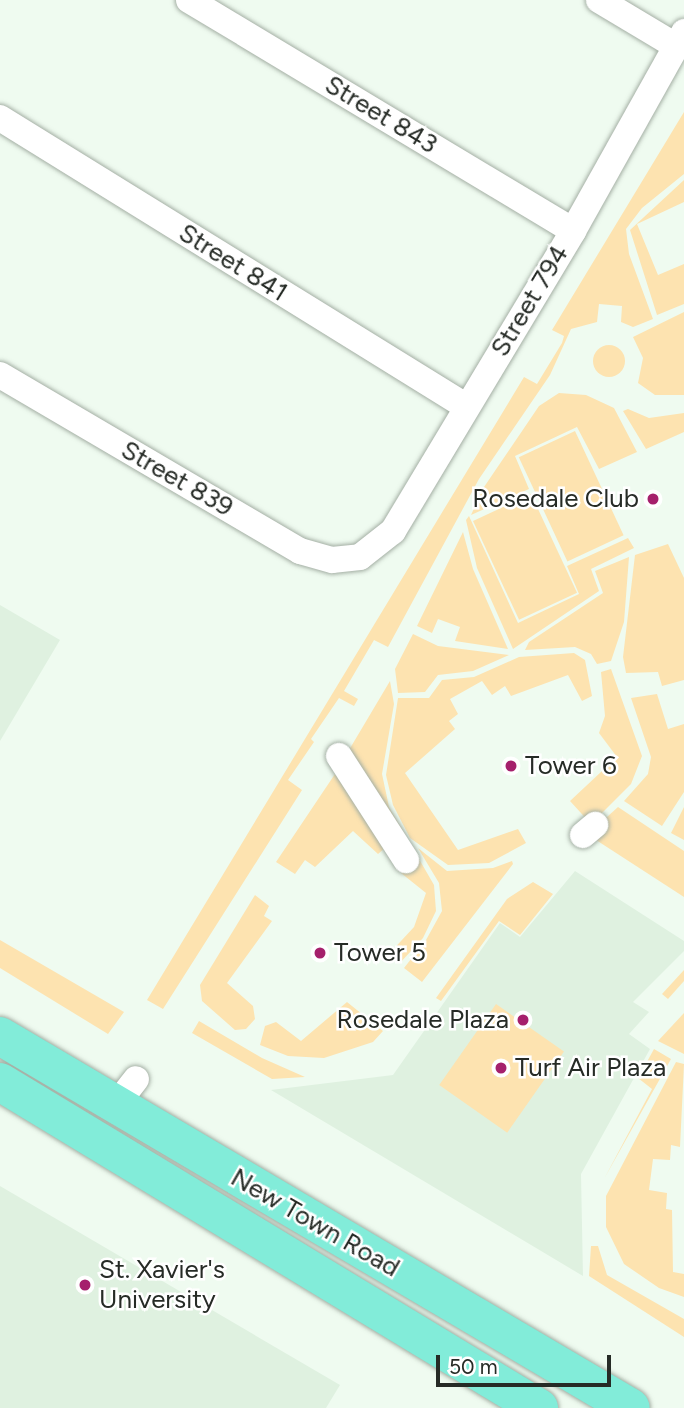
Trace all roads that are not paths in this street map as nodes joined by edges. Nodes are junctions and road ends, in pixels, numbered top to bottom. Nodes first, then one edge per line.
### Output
1 (189, 0) edge
2 (599, 0) edge
3 (680, 39) edge
4 (0, 118) edge
5 (573, 231) junction
6 (0, 375) edge
7 (467, 407) junction
8 (360, 556) joint
9 (339, 756) dead end
10 (406, 860) dead end
11 (0, 1036) edge
12 (0, 1082) edge
13 (539, 1408) edge
14 (631, 1408) edge

1 - 5 street, Street 843
2 - 3 street
3 - 5 street, Street 794
4 - 7 street, Street 841
5 - 7 street, Street 794
6 - 8 street, Street 839
7 - 8 street, Street 794
9 - 10 street
11 - 14 main road, New Town Road
12 - 13 main road, New Town Road

